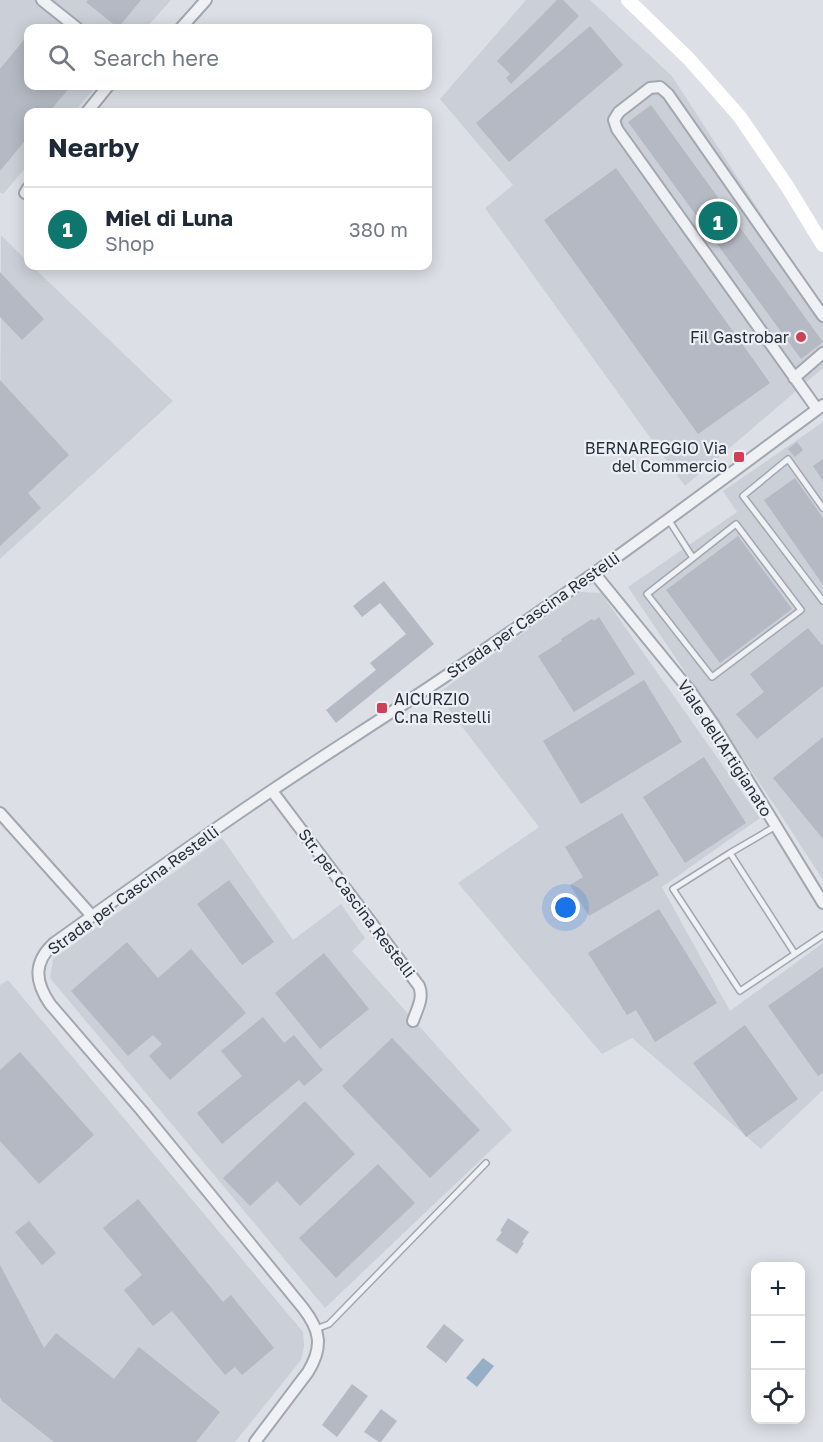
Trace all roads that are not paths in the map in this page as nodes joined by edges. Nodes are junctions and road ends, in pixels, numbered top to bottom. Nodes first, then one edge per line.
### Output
1 (42, 0) edge
2 (206, 0) edge
3 (628, 0) edge
4 (72, 24) edge
5 (185, 24) edge
6 (105, 90) edge
7 (90, 108) edge
8 (823, 245) edge
9 (823, 316) edge
10 (823, 353) edge
11 (794, 378) junction
12 (820, 407) edge
13 (823, 508) edge
14 (668, 519) junction
15 (693, 558) junction
16 (594, 573) junction
17 (823, 601) edge
18 (272, 790) junction
19 (0, 813) edge
20 (776, 826) junction
21 (730, 853) junction
22 (823, 903) edge
23 (92, 916) junction
24 (823, 935) edge
25 (795, 954) junction
26 (412, 1021) dead end
27 (486, 1163) dead end
28 (316, 1329) junction
29 (255, 1442) edge

1 - 4 street
2 - 5 street
3 - 8 street
6 - 7 street
9 - 11 street
10 - 11 street
11 - 12 street
12 - 14 street, Strada per Cascina Restelli
13 - 17 lane
14 - 15 lane
14 - 16 street, Strada per Cascina Restelli
15 - 15 lane
16 - 18 street, Strada per Cascina Restelli
16 - 20 street, Viale dell'Artigianato
18 - 23 street, Strada per Cascina Restelli
18 - 26 street, Str. per Cascina Restelli
19 - 23 street
20 - 21 lane
20 - 22 street, Viale dell'Artigianato
21 - 25 lane
21 - 25 lane
23 - 28 street, Strada per Cascina Restelli
24 - 25 lane
27 - 28 lane
28 - 29 street

